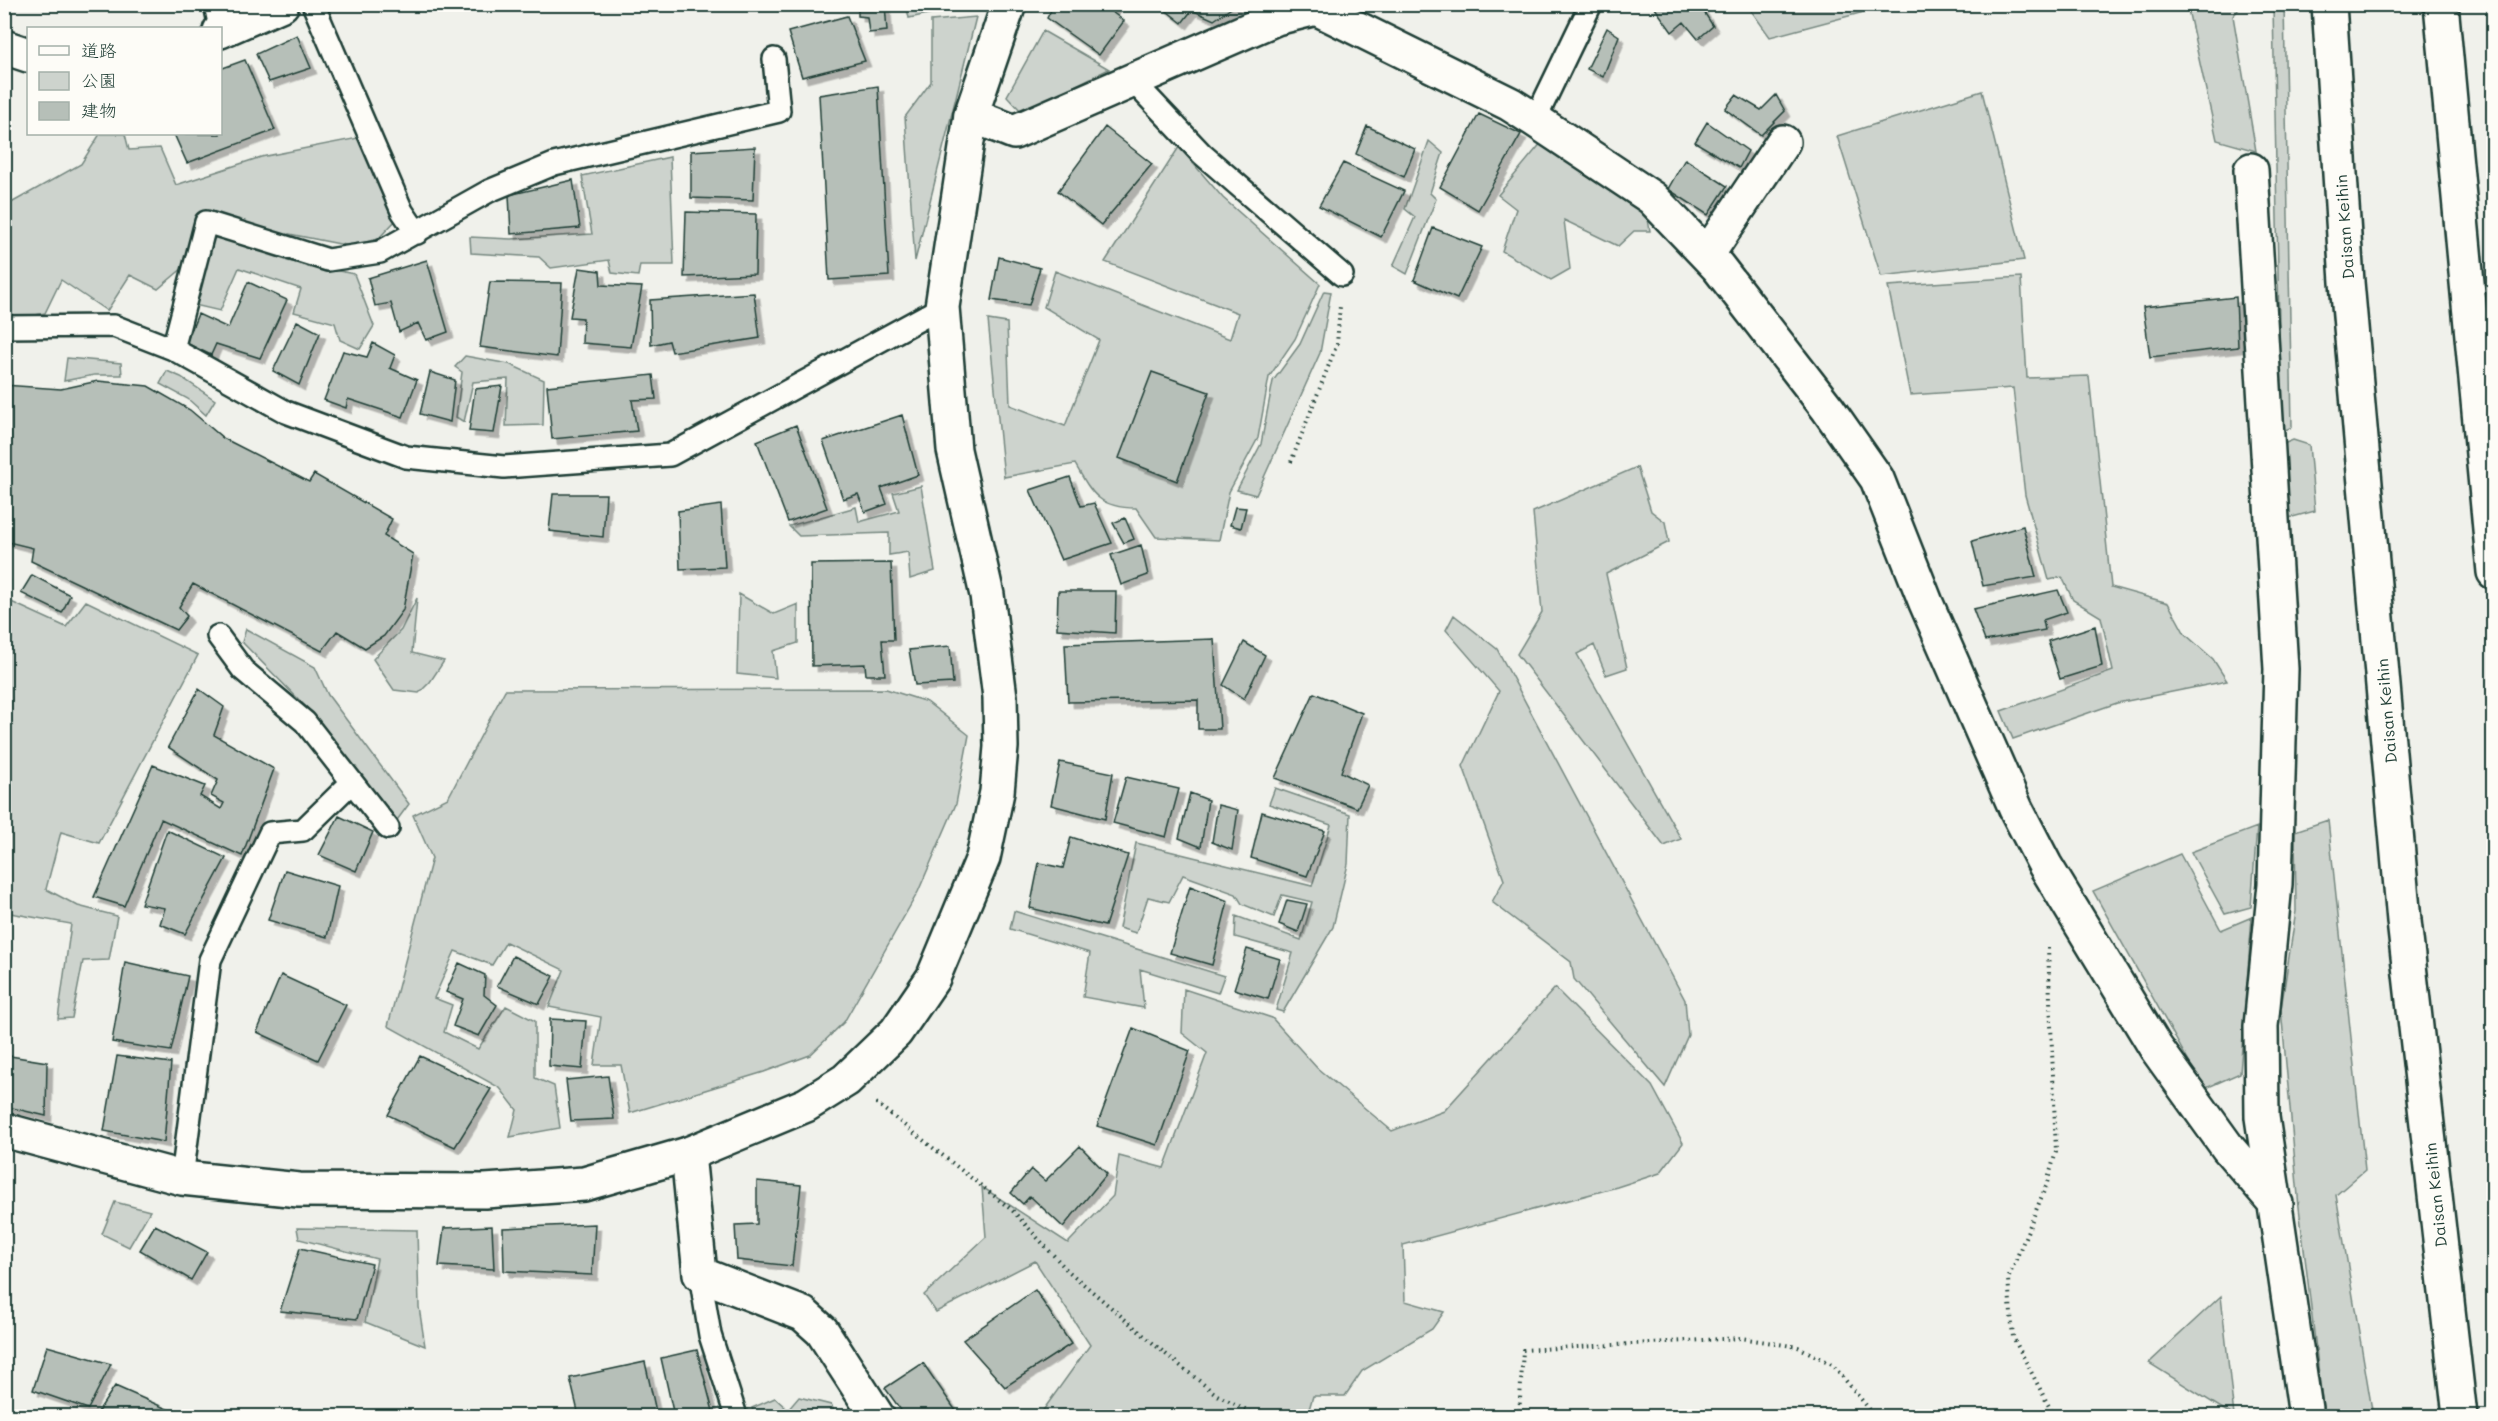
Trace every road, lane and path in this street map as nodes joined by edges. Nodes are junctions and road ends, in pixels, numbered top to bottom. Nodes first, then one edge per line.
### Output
1 (214, 4) edge
2 (282, 4) edge
3 (313, 4) edge
4 (1009, 4) edge
5 (1591, 4) edge
6 (2329, 4) edge
7 (2441, 4) edge
8 (219, 27) edge
9 (222, 29) edge
10 (4, 47) edge
11 (27, 55) edge
12 (774, 59) dead end
13 (1131, 79) junction
14 (971, 115) junction
15 (1535, 120) junction
16 (1783, 142) dead end
17 (2252, 170) dead end
18 (417, 233) junction
19 (1707, 255) junction
20 (1342, 275) joint
21 (942, 307) junction
22 (4, 327) edge
23 (173, 349) junction
24 (1290, 462) dead end
25 (2493, 572) edge
26 (218, 636) dead end
27 (351, 783) junction
28 (388, 828) dead end
29 (2048, 937) dead end
30 (846, 1080) junction
31 (4, 1130) edge
32 (688, 1154) junction
33 (182, 1178) junction
34 (2276, 1204) junction
35 (700, 1274) junction
36 (736, 1416) edge
37 (877, 1416) edge
38 (1259, 1416) edge
39 (1519, 1416) edge
40 (1875, 1416) edge
41 (2054, 1416) edge
42 (2306, 1416) edge
43 (2460, 1416) edge

1 - 8 lane
2 - 9 main road
3 - 18 lane
4 - 14 main road
5 - 15 lane
6 - 43 main road, Daisan Keihin
7 - 25 main road
10 - 11 main road
12 - 18 lane
13 - 14 main road
13 - 15 main road
13 - 20 lane
14 - 21 main road
15 - 19 main road
16 - 19 main road
17 - 34 main road
18 - 23 lane
19 - 34 main road
20 - 24 path
21 - 23 lane
21 - 30 main road
22 - 23 lane
26 - 27 lane
27 - 28 lane
27 - 33 lane
29 - 41 path
30 - 32 main road
30 - 38 path
31 - 33 main road
32 - 33 main road
32 - 35 main road
34 - 42 main road
35 - 36 lane
35 - 37 main road
39 - 40 path

